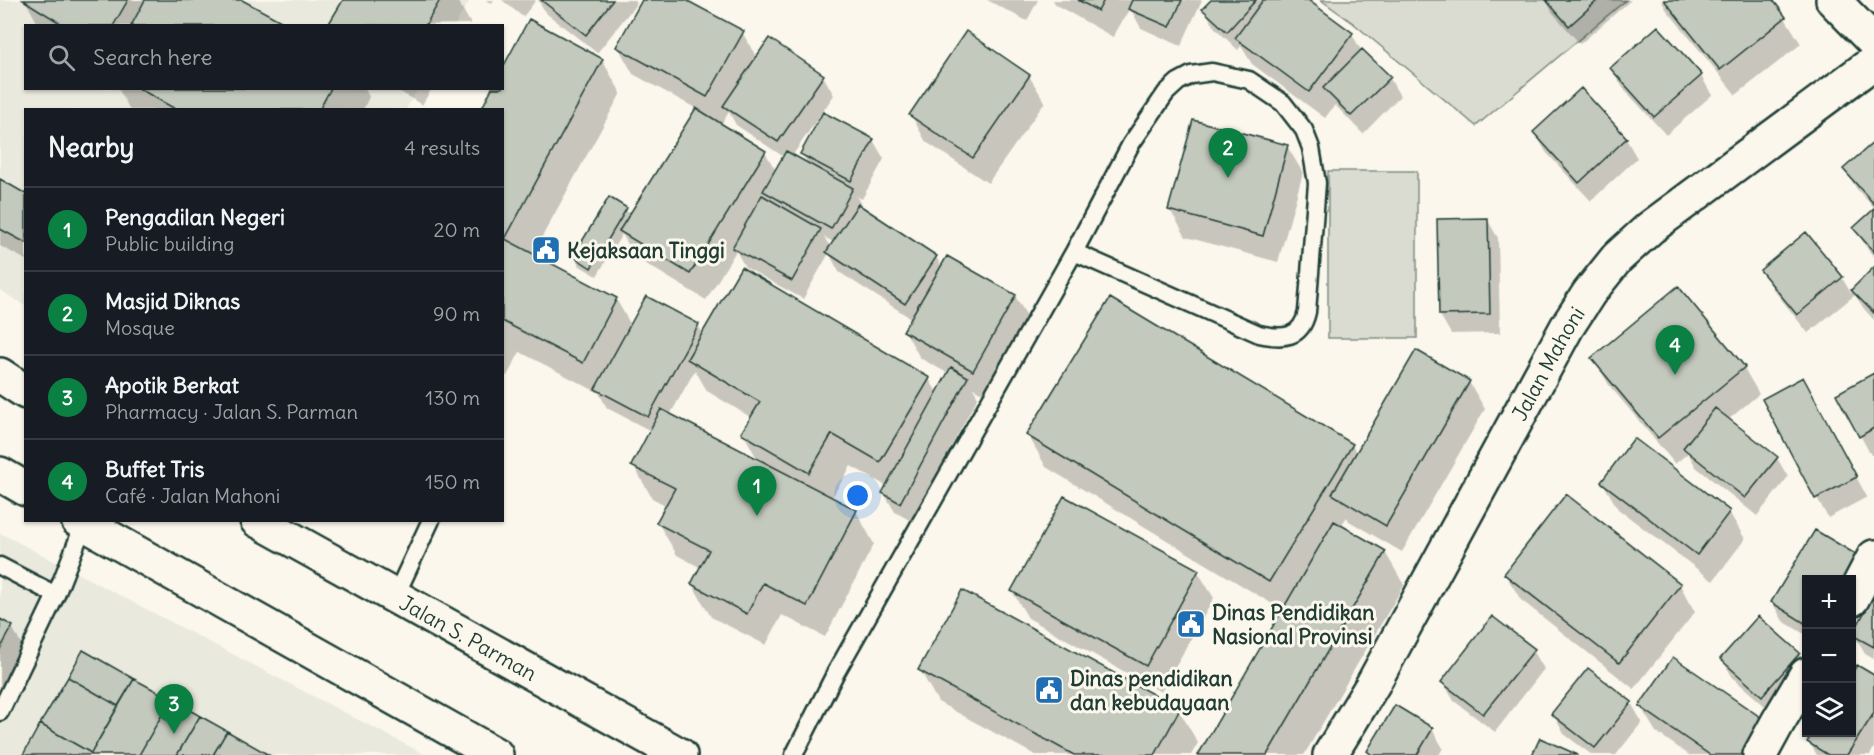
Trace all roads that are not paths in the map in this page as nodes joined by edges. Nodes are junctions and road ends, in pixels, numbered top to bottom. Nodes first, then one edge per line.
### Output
1 (1833, 0) edge
2 (1874, 42) edge
3 (1874, 62) edge
4 (1074, 252) junction
5 (0, 474) edge
6 (24, 488) edge
7 (81, 522) edge
8 (259, 522) edge
9 (430, 522) edge
10 (1874, 557) edge
11 (0, 566) edge
12 (1856, 590) edge
13 (56, 595) junction
14 (394, 597) junction
15 (1802, 682) edge
16 (0, 712) edge
17 (1337, 753) edge
18 (496, 755) edge
19 (680, 755) edge
20 (794, 755) edge
21 (1760, 755) edge

1 - 2 street
3 - 17 street, Jalan Mahoni
4 - 4 lane
4 - 20 lane
5 - 6 street
7 - 13 lane
7 - 18 street
8 - 14 street, Jalan S. Parman
9 - 14 lane
10 - 12 street
11 - 13 lane
13 - 16 lane
14 - 19 street, Jalan S. Parman
15 - 21 street

